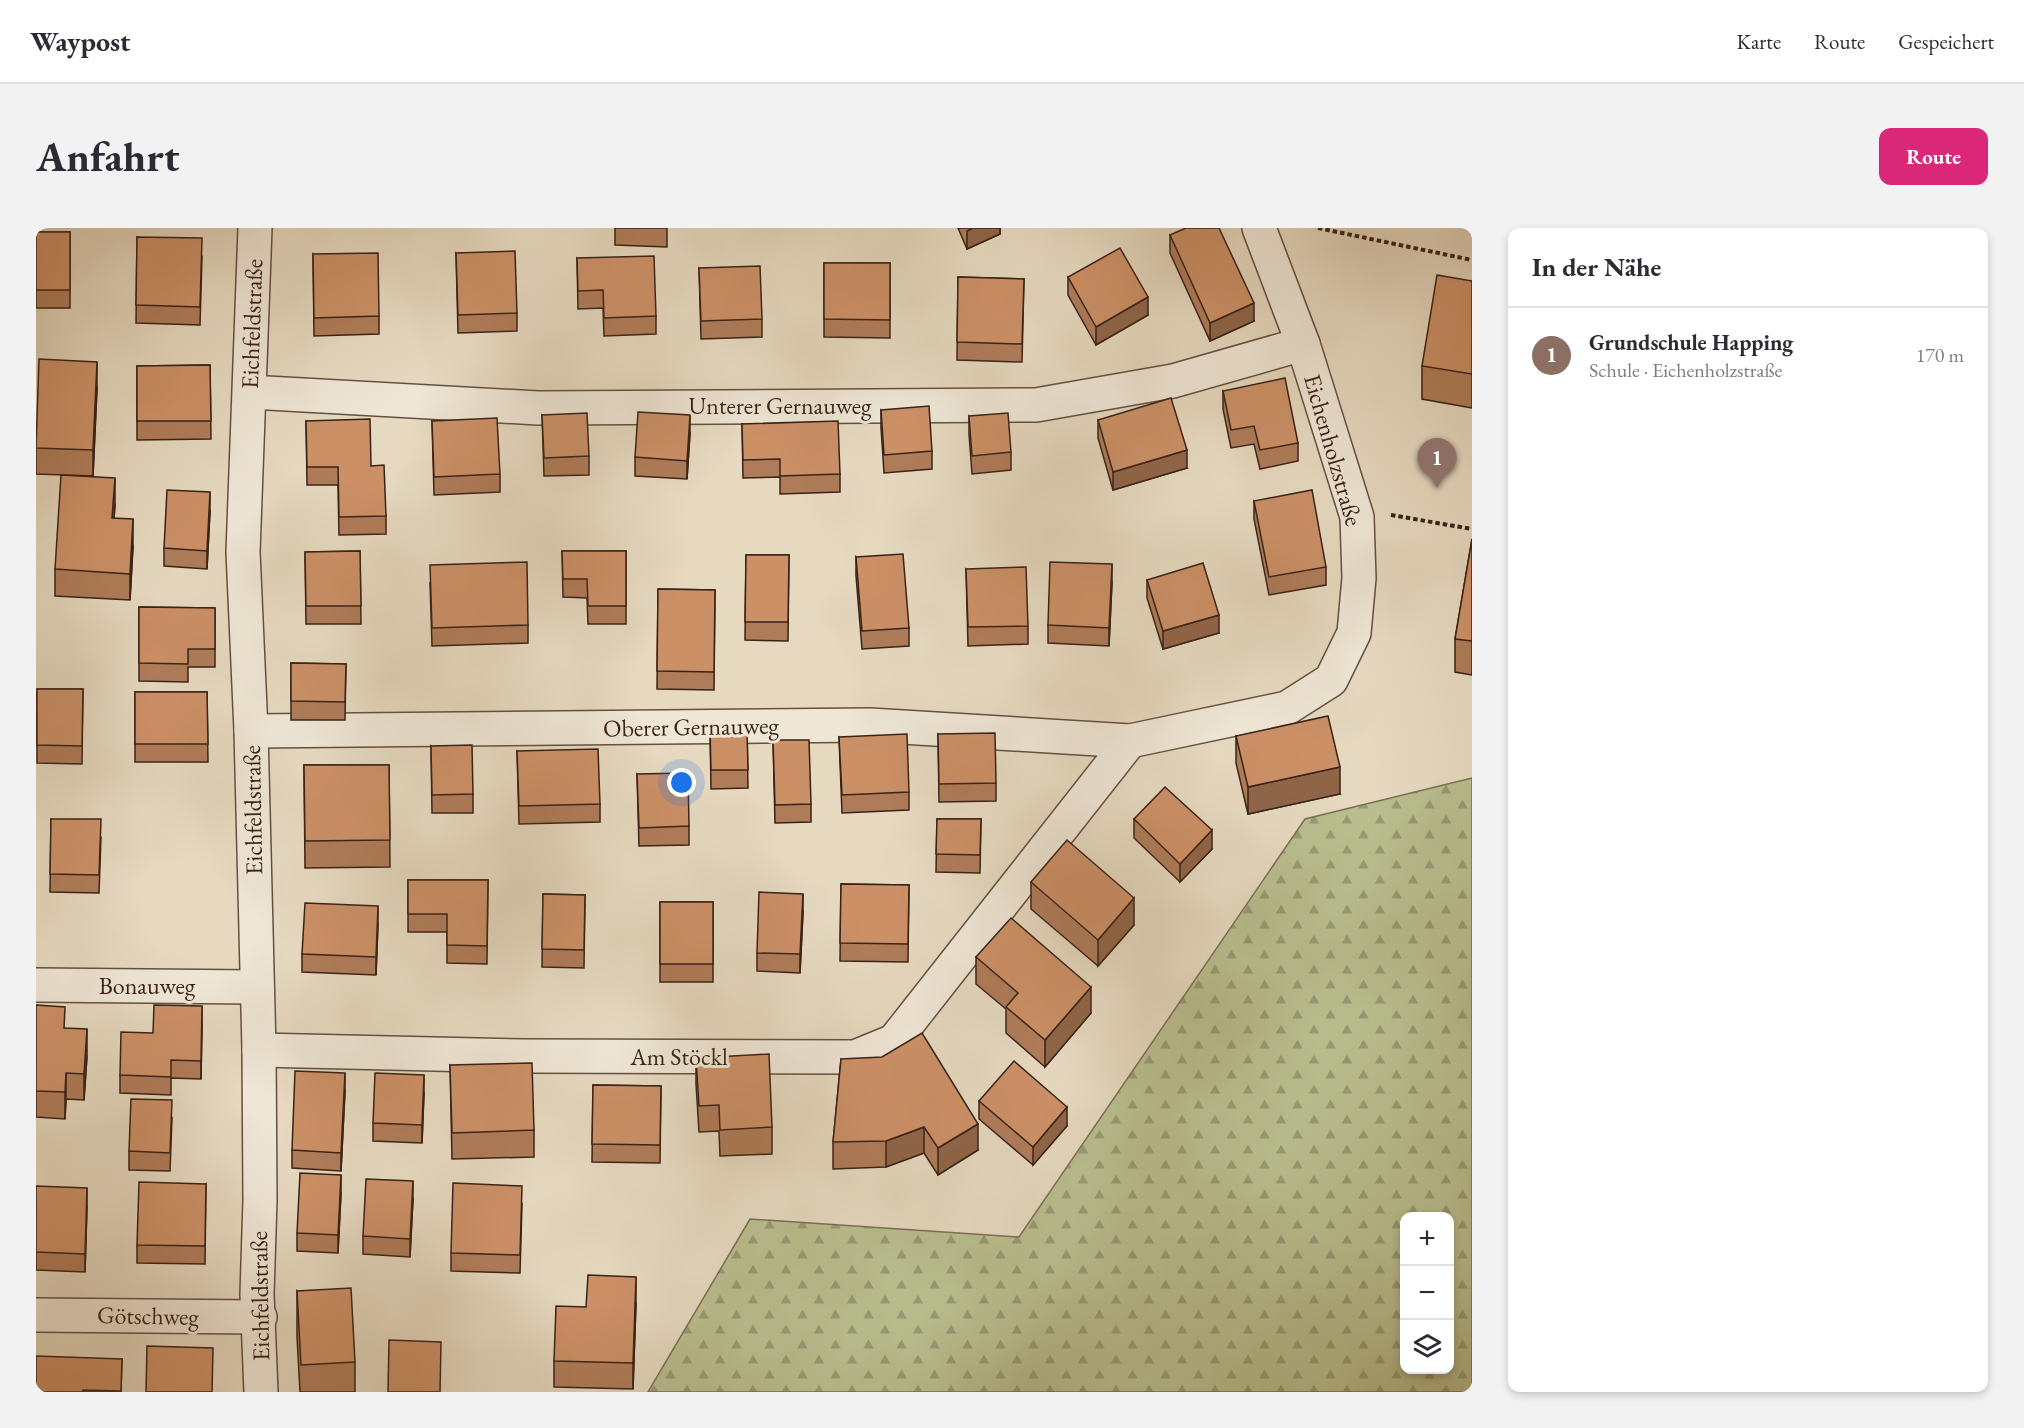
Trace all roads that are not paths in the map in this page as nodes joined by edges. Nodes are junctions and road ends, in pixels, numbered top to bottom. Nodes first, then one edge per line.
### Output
1 (255, 228) edge
2 (1258, 228) edge
3 (1303, 344) junction
4 (250, 392) junction
5 (251, 731) junction
6 (1130, 741) junction
7 (36, 985) edge
8 (257, 987) junction
9 (259, 1050) junction
10 (36, 1315) edge
11 (260, 1317) junction
12 (261, 1392) edge

1 - 4 street, Eichfeldstraße
2 - 3 street, Eichenholzstraße
3 - 4 street, Unterer Gernauweg
3 - 6 street, Eichenholzstraße
4 - 5 street, Eichfeldstraße
5 - 6 street, Oberer Gernauweg
5 - 8 street, Eichfeldstraße
6 - 9 street, Am Stöckl
7 - 8 street, Bonauweg
8 - 9 street, Eichfeldstraße
9 - 11 street, Eichfeldstraße
10 - 11 street, Götschweg
11 - 12 street, Eichfeldstraße

